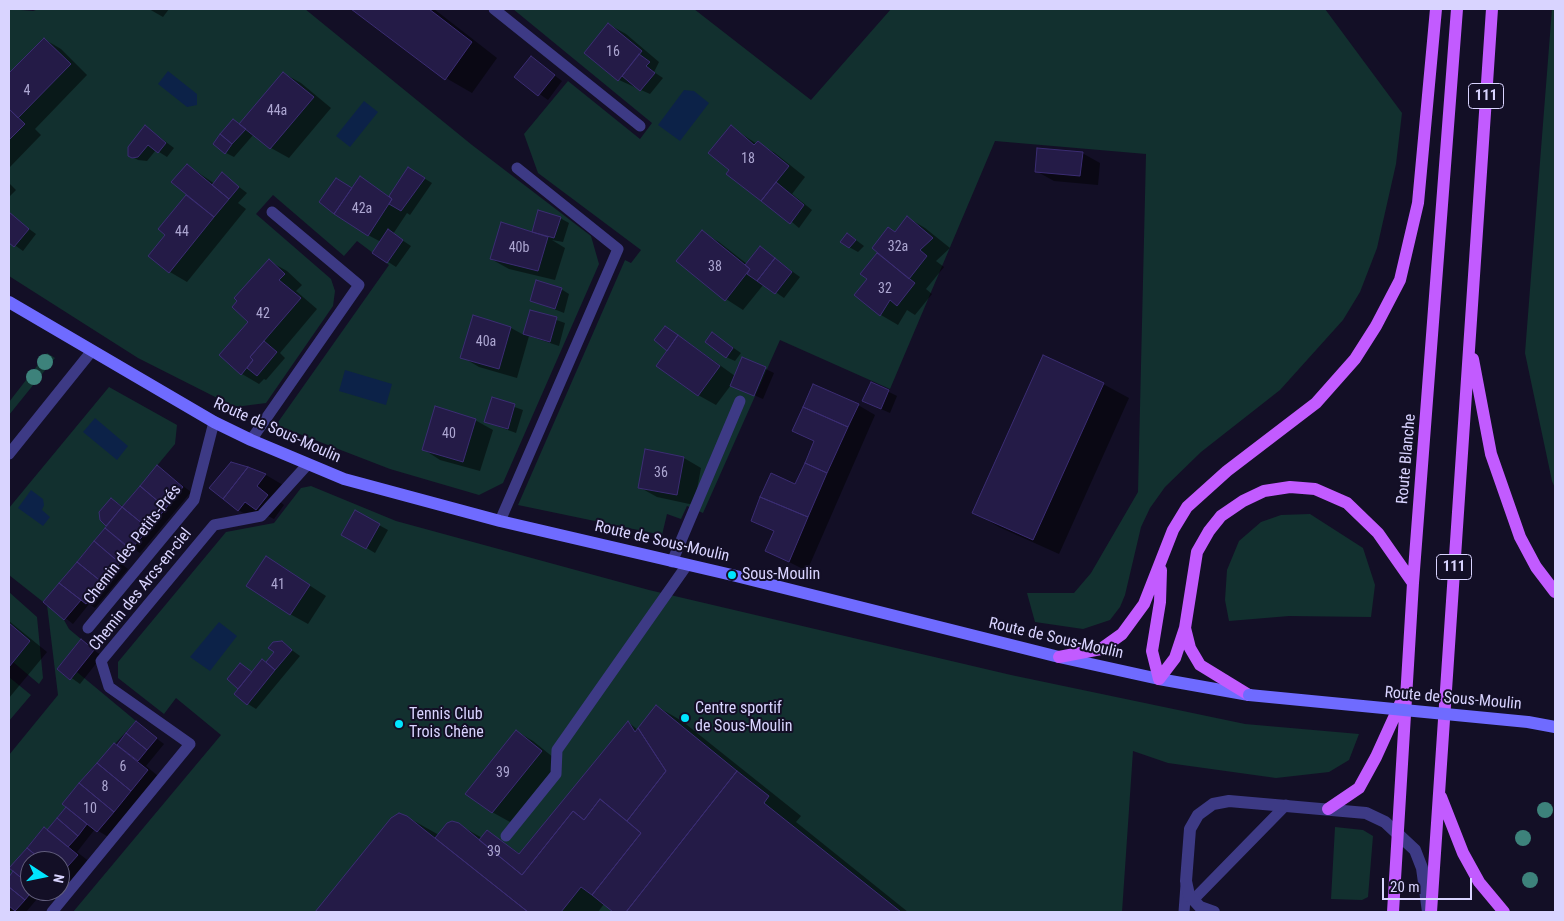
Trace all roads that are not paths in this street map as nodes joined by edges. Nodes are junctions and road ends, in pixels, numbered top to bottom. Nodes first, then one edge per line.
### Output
1 (494, 9) edge
2 (1436, 9) edge
3 (1457, 9) edge
4 (1492, 9) edge
5 (640, 126) dead end
6 (517, 168) dead end
7 (272, 212) dead end
8 (9, 302) edge
9 (1469, 342) junction
10 (91, 352) junction
11 (740, 400) dead end
12 (214, 422) junction
13 (251, 440) junction
14 (9, 454) edge
15 (308, 464) junction
16 (500, 520) junction
17 (672, 562) junction
18 (1162, 562) junction
19 (687, 565) junction
20 (1413, 583) junction
21 (1555, 592) edge
22 (88, 628) dead end
23 (1185, 628) junction
24 (1059, 657) junction
25 (1159, 679) junction
26 (1406, 690) junction
27 (1249, 695) junction
28 (1555, 727) edge
29 (1440, 792) junction
30 (1286, 805) junction
31 (1328, 809) junction
32 (1398, 833) junction
33 (506, 836) dead end
34 (1186, 881) junction
35 (1194, 899) junction
36 (52, 912) edge
37 (1184, 912) edge
38 (1214, 912) edge
39 (1392, 912) edge
40 (1430, 912) edge
41 (1504, 912) edge

1 - 5 lane
2 - 18 main road
3 - 20 main road, Route Blanche / 111
4 - 9 main road, 111
6 - 16 lane
7 - 13 lane
8 - 10 main road, Route de Sous-Moulin
9 - 21 main road
9 - 29 main road, 111
10 - 12 main road, Route de Sous-Moulin
10 - 14 lane
11 - 17 lane
12 - 13 main road, Route de Sous-Moulin
12 - 22 lane, Chemin des Petits-Prés
13 - 15 main road, Route de Sous-Moulin
15 - 16 main road, Route de Sous-Moulin
15 - 36 lane, Chemin des Arcs-en-ciel
16 - 17 main road, Route de Sous-Moulin
17 - 19 main road, Route de Sous-Moulin
18 - 24 main road
18 - 25 main road
19 - 24 main road, Route de Sous-Moulin
19 - 33 lane
20 - 23 main road
20 - 26 main road, Route Blanche / 111
23 - 25 main road
23 - 27 main road
24 - 25 main road, Route de Sous-Moulin
25 - 27 main road, Route de Sous-Moulin
26 - 31 main road
26 - 32 main road, Route Blanche / 111
27 - 28 main road, Route de Sous-Moulin, bridge
29 - 40 main road, 111
29 - 41 main road
30 - 31 street
30 - 34 street
30 - 35 lane
31 - 32 street
32 - 39 main road, Route Blanche / 111
32 - 40 street
34 - 35 street
34 - 37 lane
35 - 38 street

